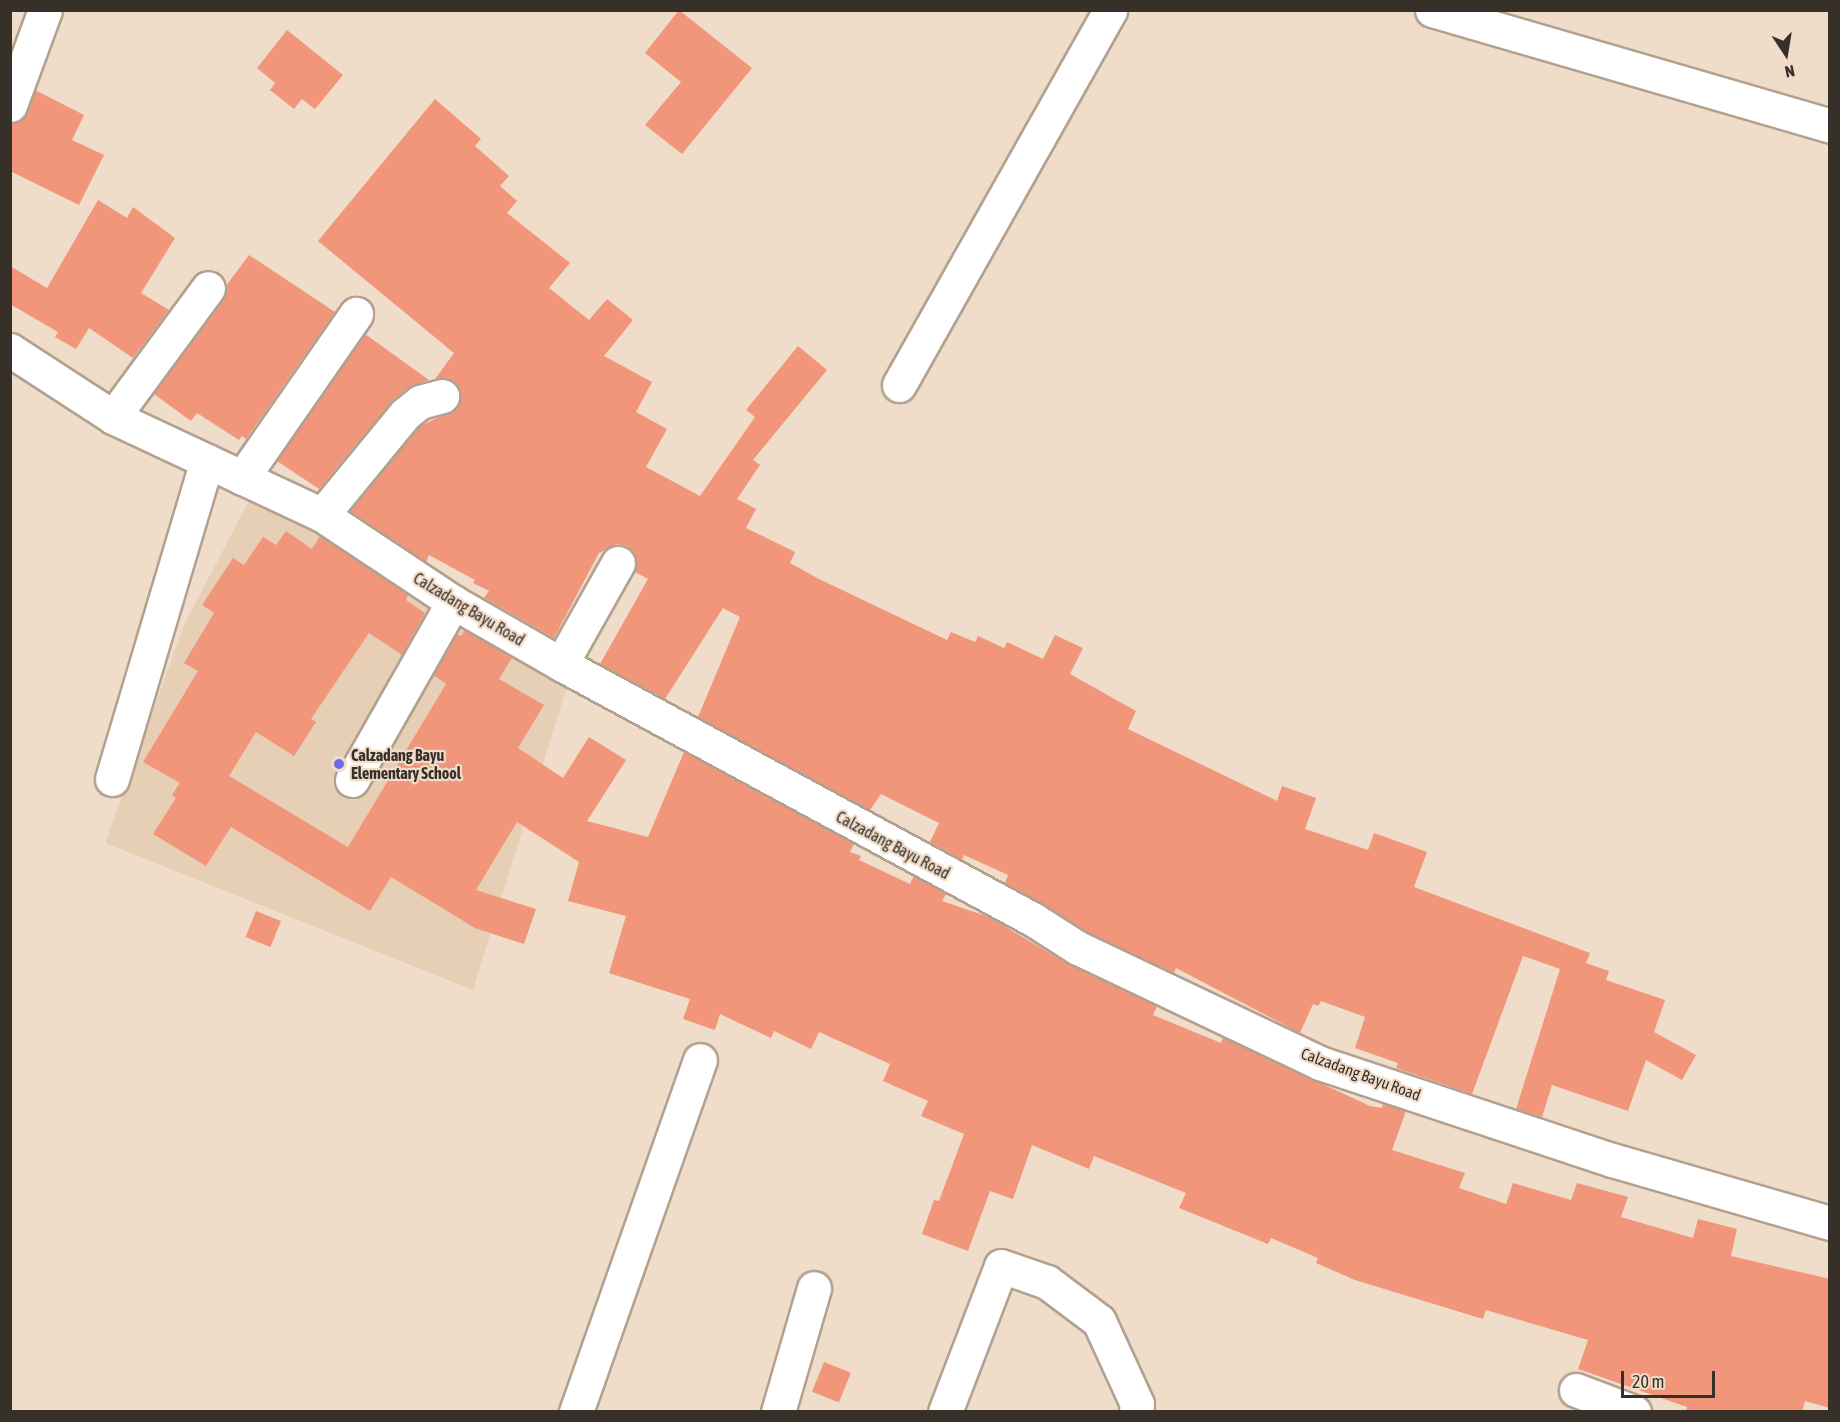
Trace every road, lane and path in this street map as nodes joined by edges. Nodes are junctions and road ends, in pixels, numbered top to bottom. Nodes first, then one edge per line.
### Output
1 (45, 10) edge
2 (1110, 10) edge
3 (1432, 10) edge
4 (10, 105) edge
5 (1830, 126) edge
6 (208, 288) dead end
7 (356, 314) dead end
8 (10, 350) edge
9 (899, 385) dead end
10 (442, 396) dead end
11 (113, 417) junction
12 (207, 461) junction
13 (242, 478) junction
14 (322, 515) junction
15 (618, 563) dead end
16 (453, 602) junction
17 (561, 664) junction
18 (112, 779) dead end
19 (352, 780) dead end
20 (700, 1060) dead end
21 (1830, 1223) edge
22 (814, 1288) dead end
23 (1576, 1390) dead end
24 (576, 1412) edge
25 (778, 1412) edge
26 (945, 1412) edge
27 (1136, 1412) edge
28 (1634, 1412) edge

1 - 4 street
2 - 9 street
3 - 5 street
6 - 11 street
7 - 13 street
8 - 11 street, Calzadang Bayu Road
10 - 14 street
11 - 12 street, Calzadang Bayu Road
12 - 13 street, Calzadang Bayu Road
12 - 18 street
13 - 14 street, Calzadang Bayu Road
14 - 16 street, Calzadang Bayu Road
15 - 17 street
16 - 17 street, Calzadang Bayu Road
16 - 19 street
17 - 21 street, Calzadang Bayu Road
20 - 24 street
22 - 25 street
23 - 28 street
26 - 27 street

